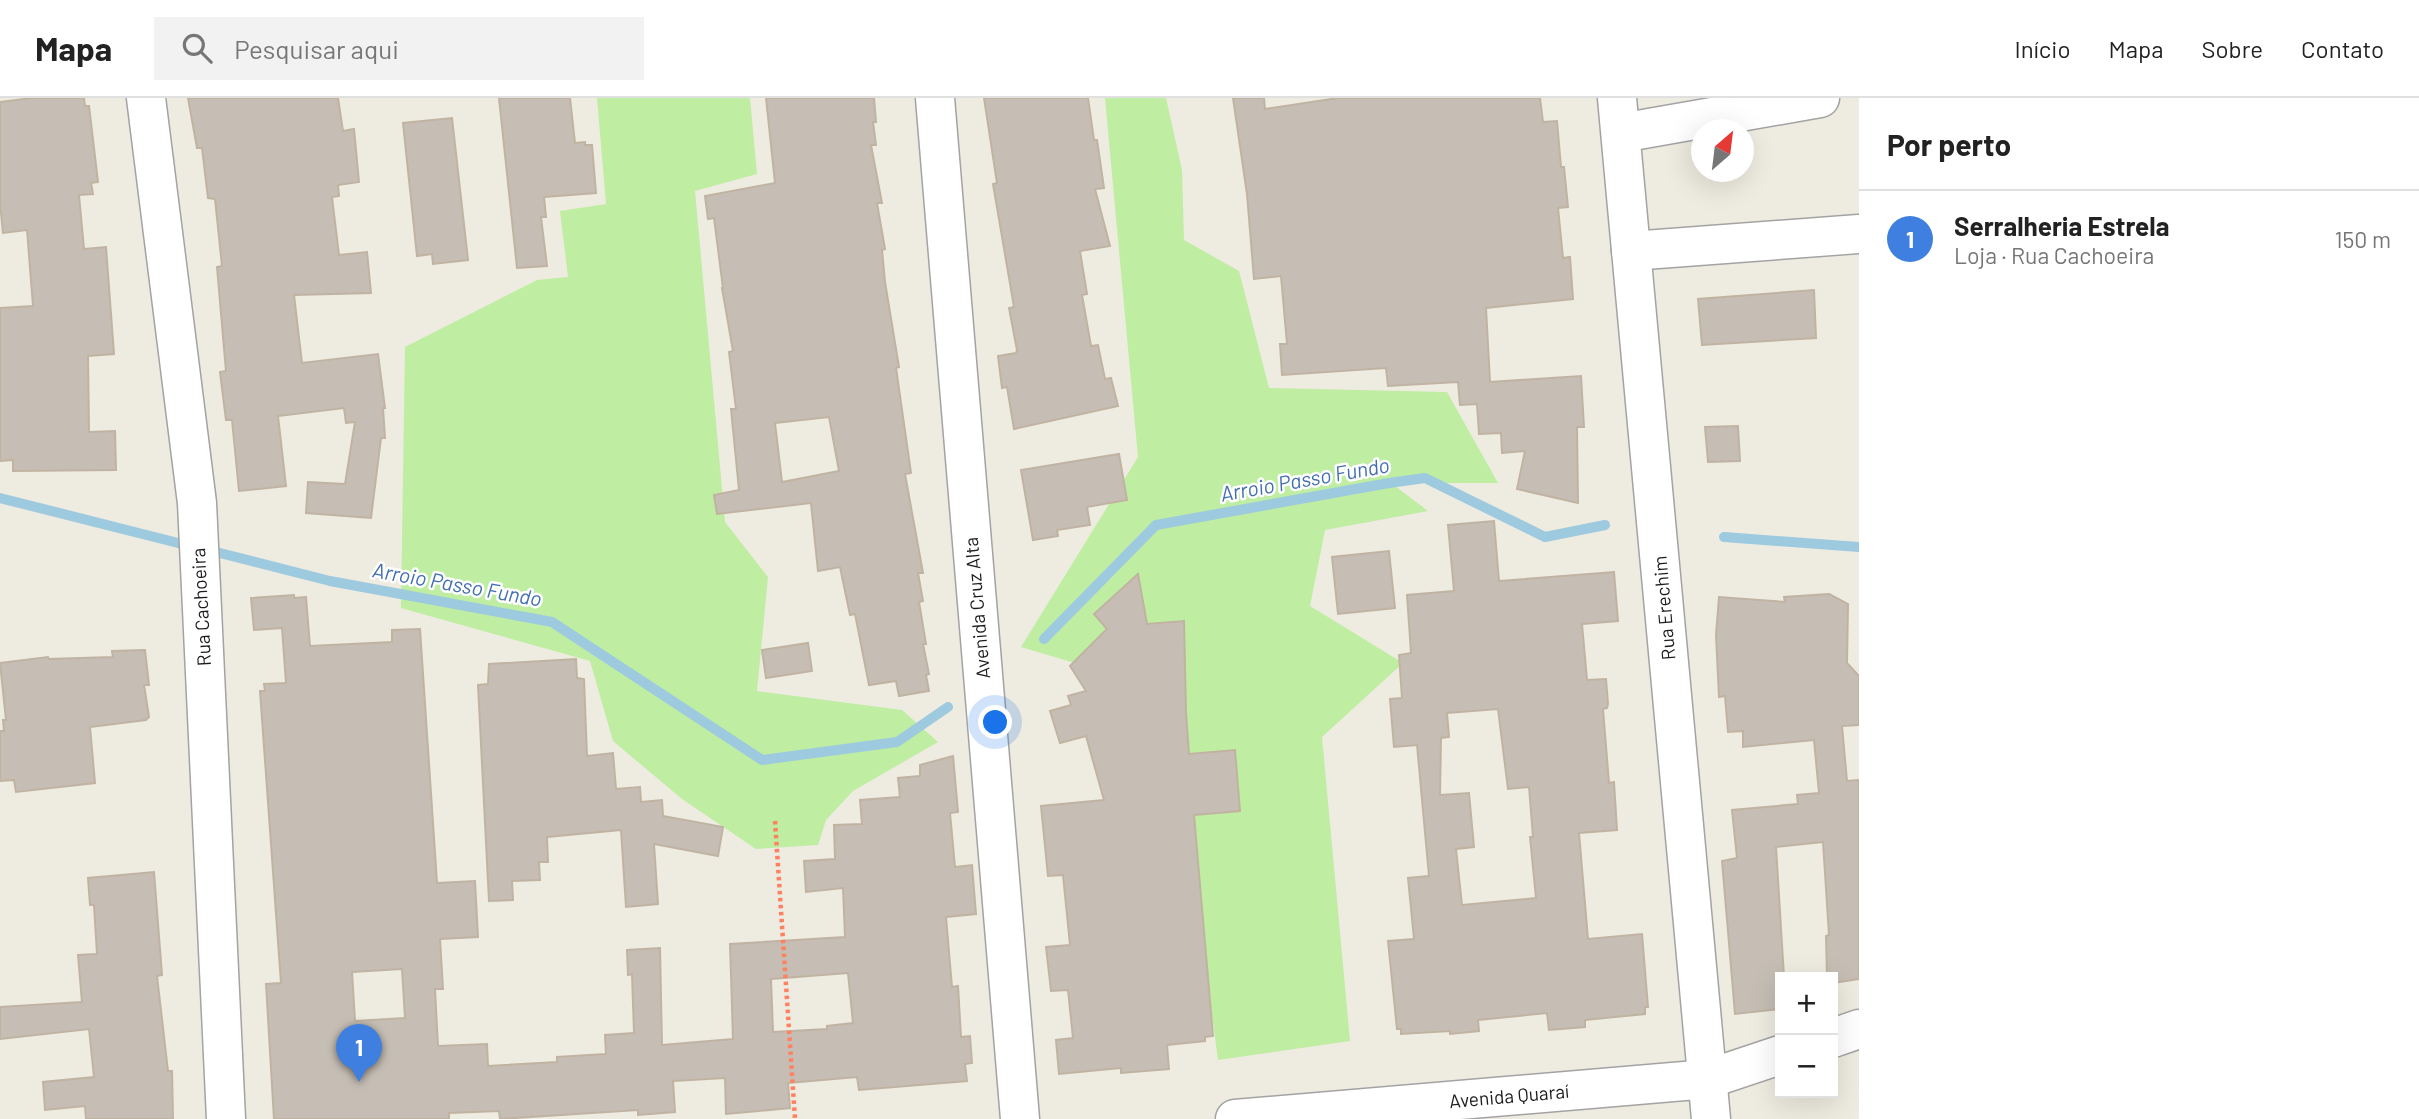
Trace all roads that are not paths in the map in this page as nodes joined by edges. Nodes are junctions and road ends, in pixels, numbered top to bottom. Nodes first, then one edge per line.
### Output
1 (146, 98) edge
2 (934, 98) edge
3 (1821, 98) edge
4 (1619, 116) edge
5 (1859, 234) edge
6 (1631, 251) junction
7 (1859, 1029) edge
8 (1838, 1036) edge
9 (1775, 1057) edge
10 (1708, 1079) junction
11 (226, 1119) edge
12 (1020, 1119) edge
13 (1235, 1119) edge
14 (1711, 1119) edge

1 - 11 street, Rua Cachoeira
2 - 12 street, Avenida Cruz Alta
3 - 4 street
4 - 6 street, Rua Erechim
5 - 6 street
6 - 10 street, Rua Erechim
7 - 8 street
9 - 10 street, Avenida Quaraí
10 - 13 street, Avenida Quaraí
10 - 14 street, Rua Erechim

